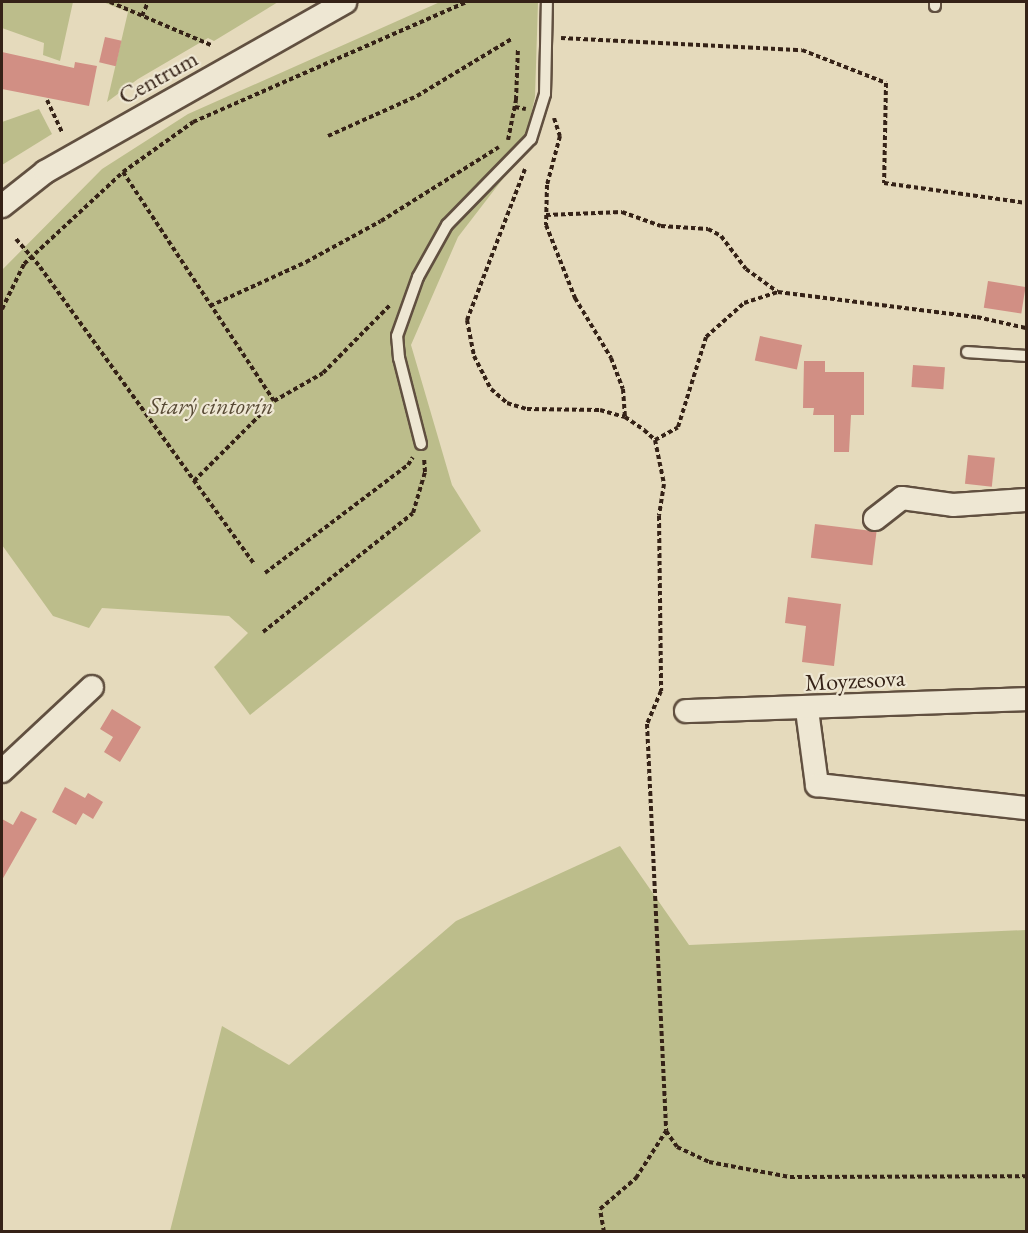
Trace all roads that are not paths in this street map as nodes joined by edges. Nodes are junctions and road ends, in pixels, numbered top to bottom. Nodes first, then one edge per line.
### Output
1 (345, 2) edge
2 (547, 2) edge
3 (2, 206) edge
4 (967, 352) dead end
5 (1026, 356) edge
6 (421, 444) road end
7 (1026, 500) edge
8 (875, 519) dead end
9 (92, 687) dead end
10 (1026, 699) edge
11 (807, 710) junction
12 (686, 711) dead end
13 (2, 771) edge
14 (1026, 808) edge

1 - 3 street, Centrum
2 - 6 lane
4 - 5 lane
7 - 8 street
9 - 13 street
10 - 11 street, Moyzesova
11 - 12 street, Moyzesova
11 - 14 street

